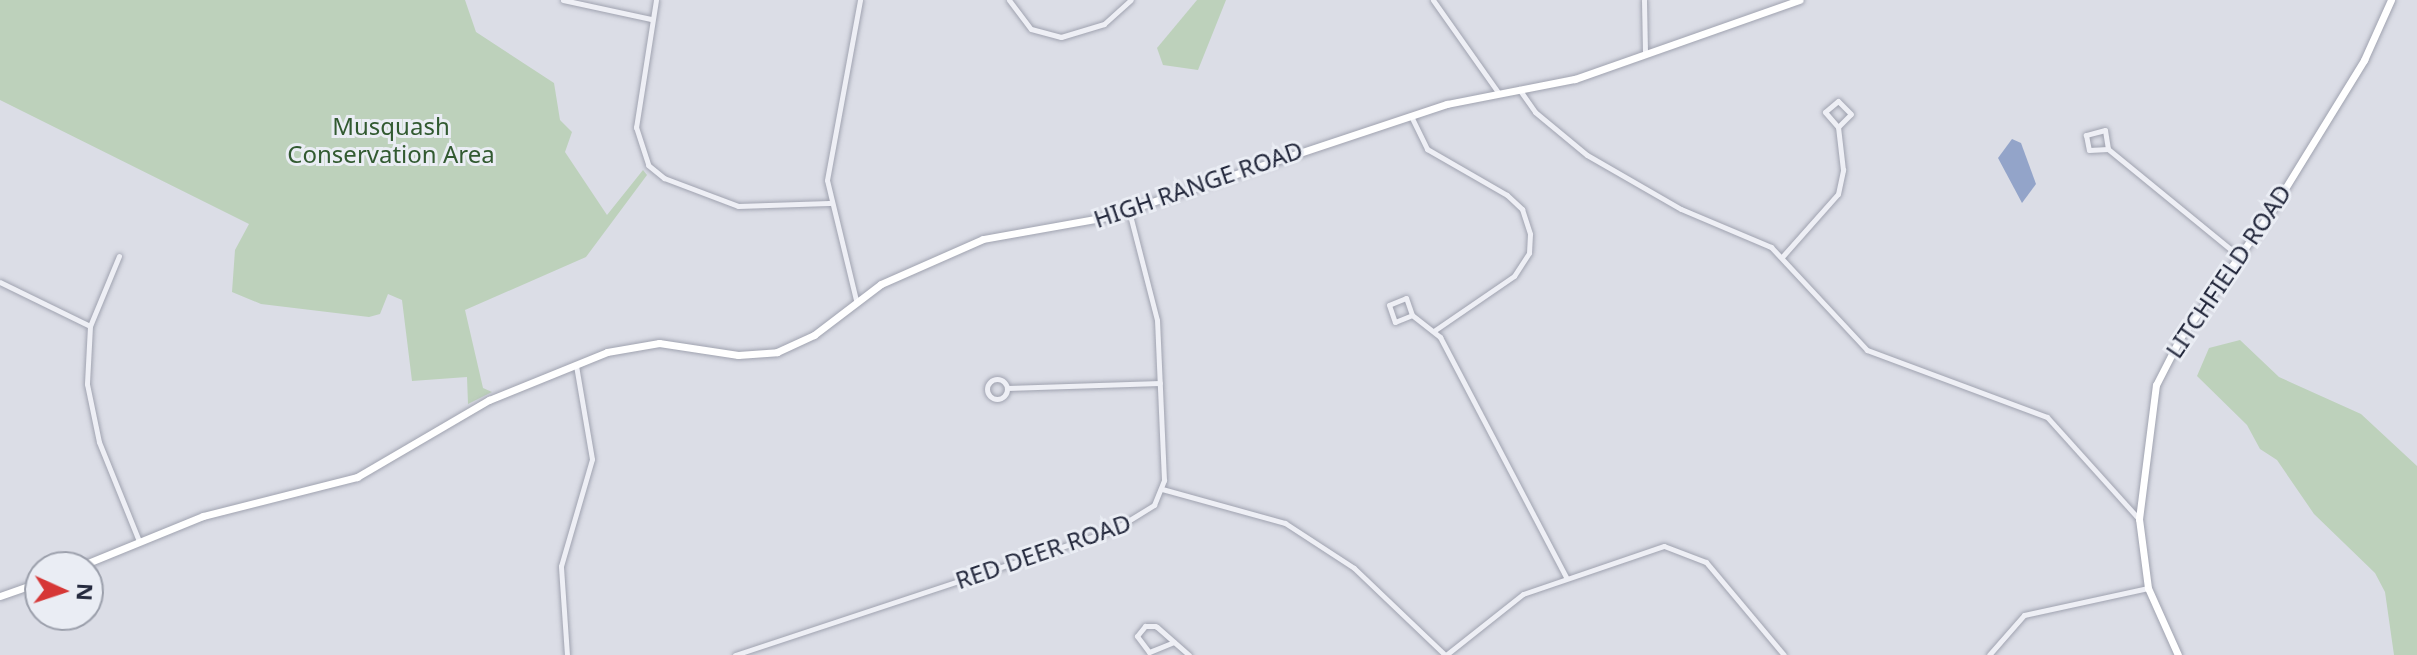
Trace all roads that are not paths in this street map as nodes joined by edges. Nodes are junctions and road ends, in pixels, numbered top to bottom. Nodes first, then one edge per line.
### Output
1 (563, 0) edge
2 (656, 0) edge
3 (860, 0) edge
4 (1009, 0) edge
5 (1131, 0) edge
6 (1433, 0) edge
7 (1644, 0) edge
8 (1799, 0) edge
9 (2391, 0) edge
10 (651, 19) junction
11 (1645, 55) junction
12 (1519, 89) junction
13 (1498, 92) junction
14 (1411, 115) junction
15 (1838, 127) junction
16 (2108, 149) junction
17 (829, 203) junction
18 (1129, 211) junction
19 (119, 256) dead end
20 (1782, 257) junction
21 (2241, 258) junction
22 (0, 282) edge
23 (856, 300) junction
24 (1412, 315) junction
25 (90, 326) junction
26 (1435, 330) junction
27 (576, 365) junction
28 (1160, 383) junction
29 (1007, 388) dead end
30 (1162, 489) junction
31 (2139, 519) junction
32 (139, 541) junction
33 (104, 556) edge
34 (1566, 577) junction
35 (24, 588) edge
36 (2148, 588) junction
37 (0, 596) edge
38 (1174, 642) junction
39 (567, 655) edge
40 (735, 655) edge
41 (1189, 655) edge
42 (1445, 655) edge
43 (1784, 655) edge
44 (1989, 655) edge
45 (2178, 655) edge

1 - 10 street
2 - 10 street
3 - 17 street
4 - 5 street
6 - 13 street
7 - 11 street
8 - 11 street, HIGH RANGE ROAD
9 - 21 street, LITCHFIELD ROAD
10 - 17 street
11 - 12 street, HIGH RANGE ROAD
12 - 13 street, HIGH RANGE ROAD
12 - 20 street
13 - 14 street, HIGH RANGE ROAD
14 - 18 street, HIGH RANGE ROAD
14 - 26 street
15 - 15 street
15 - 20 street
16 - 16 street
16 - 21 street
17 - 23 street
18 - 23 street, HIGH RANGE ROAD
18 - 28 street
19 - 25 street
20 - 31 street
21 - 31 street, LITCHFIELD ROAD
22 - 25 street
23 - 27 street, HIGH RANGE ROAD
24 - 24 street
24 - 26 street
25 - 32 street
26 - 34 street
27 - 32 street, HIGH RANGE ROAD
27 - 39 street
28 - 29 street
28 - 30 street
30 - 40 street, RED DEER ROAD
30 - 42 street
31 - 36 street, LITCHFIELD ROAD
32 - 33 street, HIGH RANGE ROAD
34 - 42 street
34 - 43 street
35 - 37 street
36 - 44 street
36 - 45 street, LITCHFIELD ROAD
38 - 38 street
38 - 41 street

